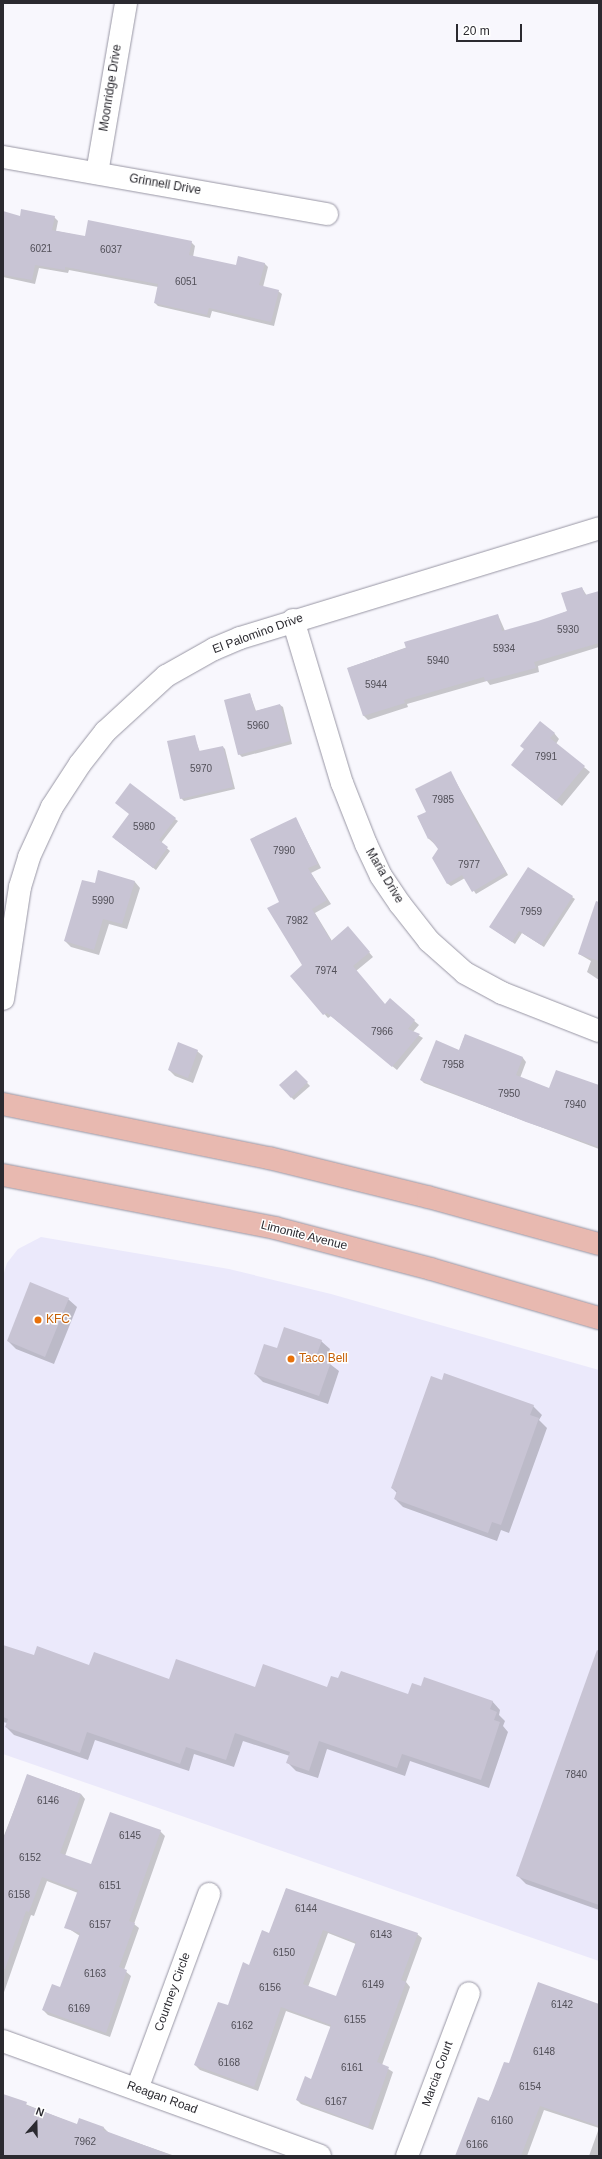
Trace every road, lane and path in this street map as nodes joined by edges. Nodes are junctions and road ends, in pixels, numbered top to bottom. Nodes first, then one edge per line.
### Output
1 (126, 3) edge
2 (3, 157) edge
3 (97, 173) junction
4 (327, 214) dead end
5 (599, 528) edge
6 (293, 620) junction
7 (3, 1000) edge
8 (599, 1031) edge
9 (3, 1104) edge
10 (3, 1175) edge
11 (599, 1244) edge
12 (599, 1318) edge
13 (209, 1894) dead end
14 (468, 1993) dead end
15 (3, 2041) edge
16 (137, 2089) junction
17 (320, 2156) edge
18 (407, 2156) edge

1 - 3 street, Moonridge Drive
2 - 3 street, Grinnell Drive
3 - 4 street, Grinnell Drive
5 - 6 street, El Palomino Drive
6 - 7 street, El Palomino Drive
6 - 8 street, Maria Drive
9 - 11 main road
10 - 12 main road, Limonite Avenue
13 - 16 street, Courtney Circle
14 - 18 street, Marcia Court
15 - 16 street, Reagan Road
16 - 17 street, Reagan Road

